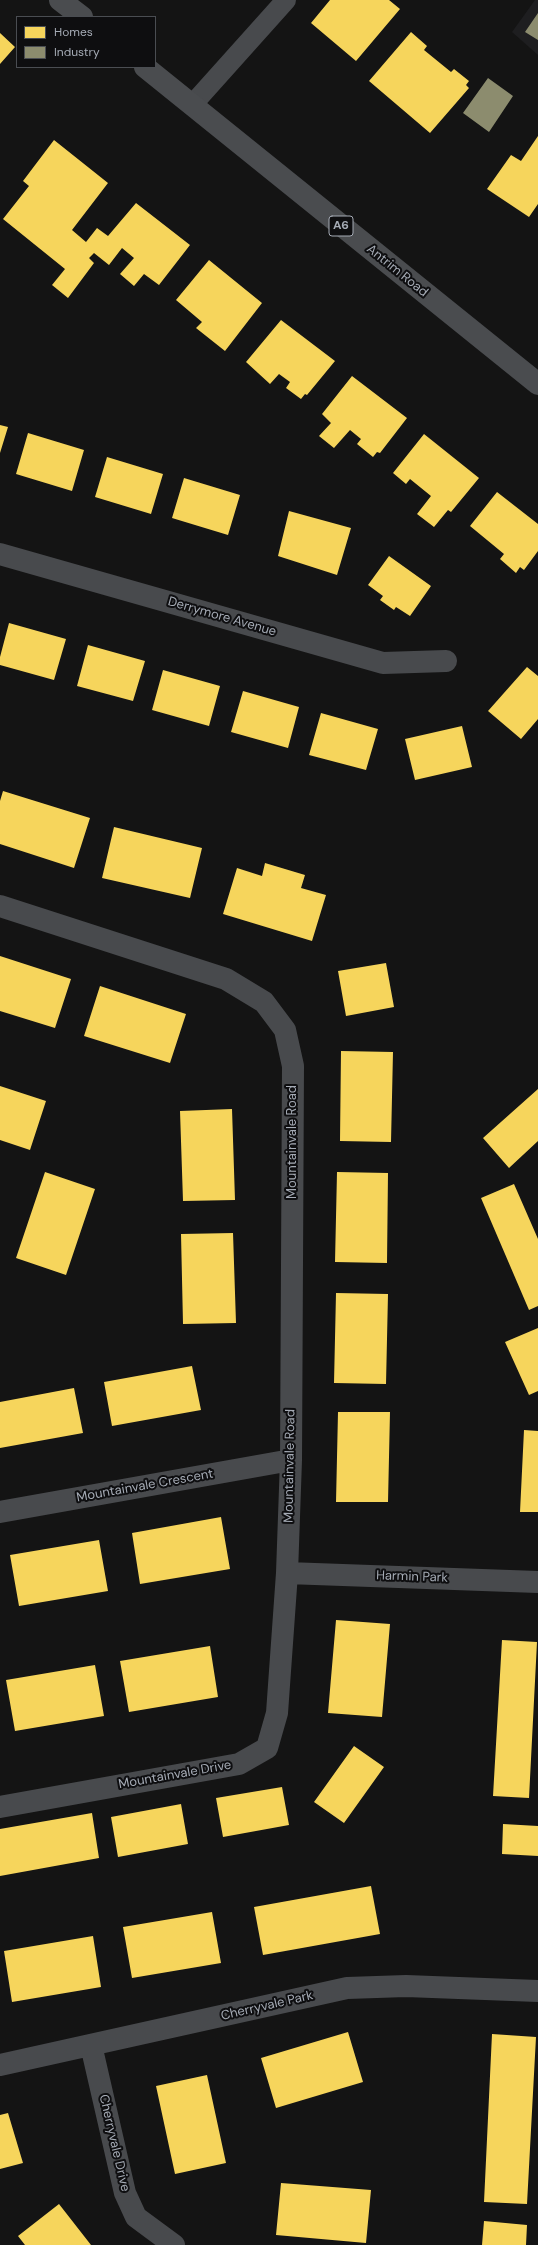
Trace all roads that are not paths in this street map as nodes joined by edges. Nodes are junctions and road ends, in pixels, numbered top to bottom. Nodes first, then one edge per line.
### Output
1 (60, 0) edge
2 (286, 0) edge
3 (81, 16) edge
4 (146, 68) edge
5 (192, 104) junction
6 (538, 384) edge
7 (0, 554) edge
8 (446, 661) dead end
9 (0, 906) edge
10 (291, 1460) junction
11 (0, 1512) edge
12 (287, 1573) junction
13 (538, 1582) edge
14 (0, 1807) edge
15 (538, 1991) edge
16 (91, 2045) junction
17 (0, 2065) edge
18 (174, 2245) edge

1 - 3 main road
2 - 5 lane
4 - 5 main road, Antrim Road / A6
5 - 6 main road, Antrim Road / A6
7 - 8 street, Derrymore Avenue
9 - 10 street, Mountainvale Road
10 - 11 street, Mountainvale Crescent
10 - 12 street, Mountainvale Road
12 - 13 street, Harmin Park
12 - 14 street, Mountainvale Drive
15 - 16 street, Cherryvale Park
16 - 17 street, Cherryvale Park
16 - 18 street, Cherryvale Drive

